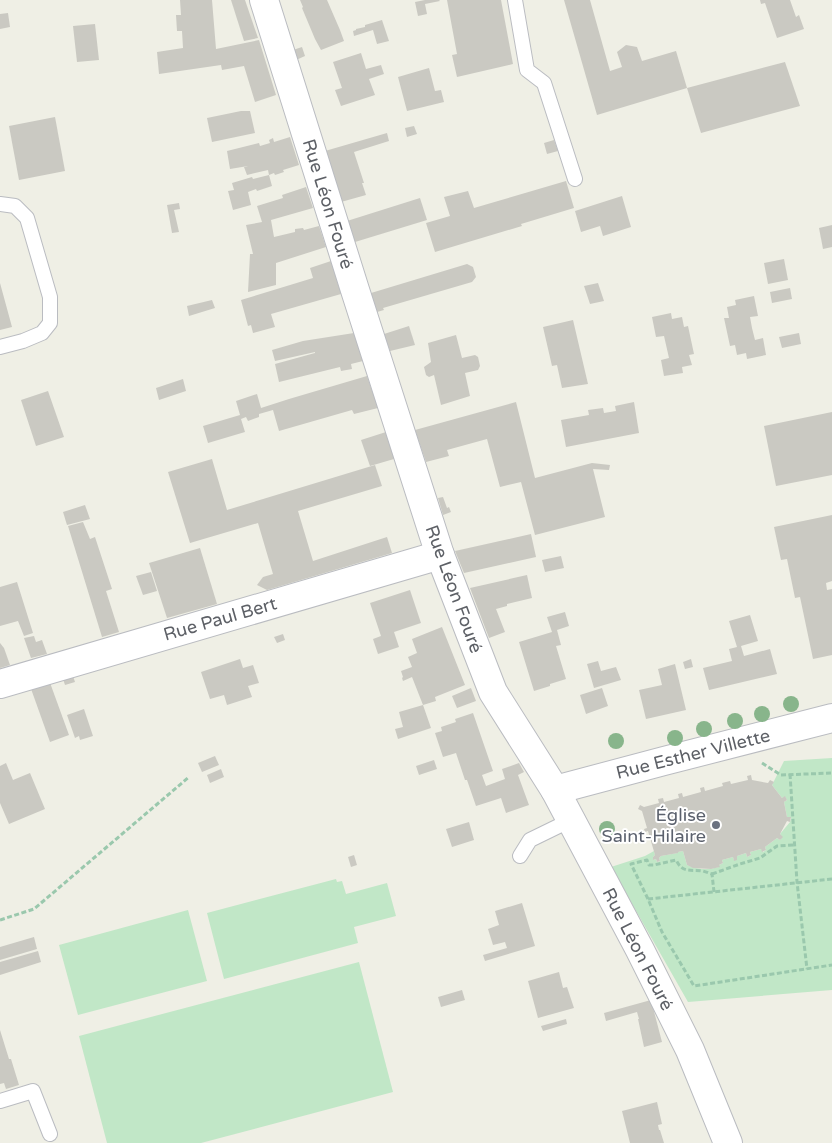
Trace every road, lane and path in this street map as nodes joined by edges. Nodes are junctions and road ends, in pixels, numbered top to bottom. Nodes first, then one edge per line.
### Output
1 (264, 0) edge
2 (515, 0) edge
3 (575, 179) dead end
4 (0, 204) edge
5 (0, 347) edge
6 (440, 555) junction
7 (0, 684) edge
8 (832, 718) edge
9 (753, 765) dead end
10 (832, 772) edge
11 (790, 774) junction
12 (189, 777) dead end
13 (555, 790) junction
14 (571, 820) junction
15 (794, 845) junction
16 (520, 856) dead end
17 (712, 874) junction
18 (832, 879) edge
19 (797, 882) junction
20 (714, 892) junction
21 (648, 899) junction
22 (0, 920) edge
23 (832, 965) edge
24 (807, 969) junction
25 (0, 1101) edge
26 (50, 1134) dead end
27 (728, 1143) edge

1 - 6 street, Rue Léon Fouré
2 - 3 lane
4 - 5 lane
6 - 7 street, Rue Paul Bert
6 - 13 street, Rue Léon Fouré
8 - 13 street, Rue Esther Villette
9 - 11 path
10 - 11 path
11 - 15 path
12 - 22 path
13 - 14 street, Rue Léon Fouré
14 - 16 lane
14 - 27 street, Rue Léon Fouré
15 - 17 path
15 - 19 path
17 - 20 path
17 - 21 path
18 - 19 path
19 - 20 path
19 - 24 path
20 - 21 path
21 - 24 path
23 - 24 path
25 - 26 lane

